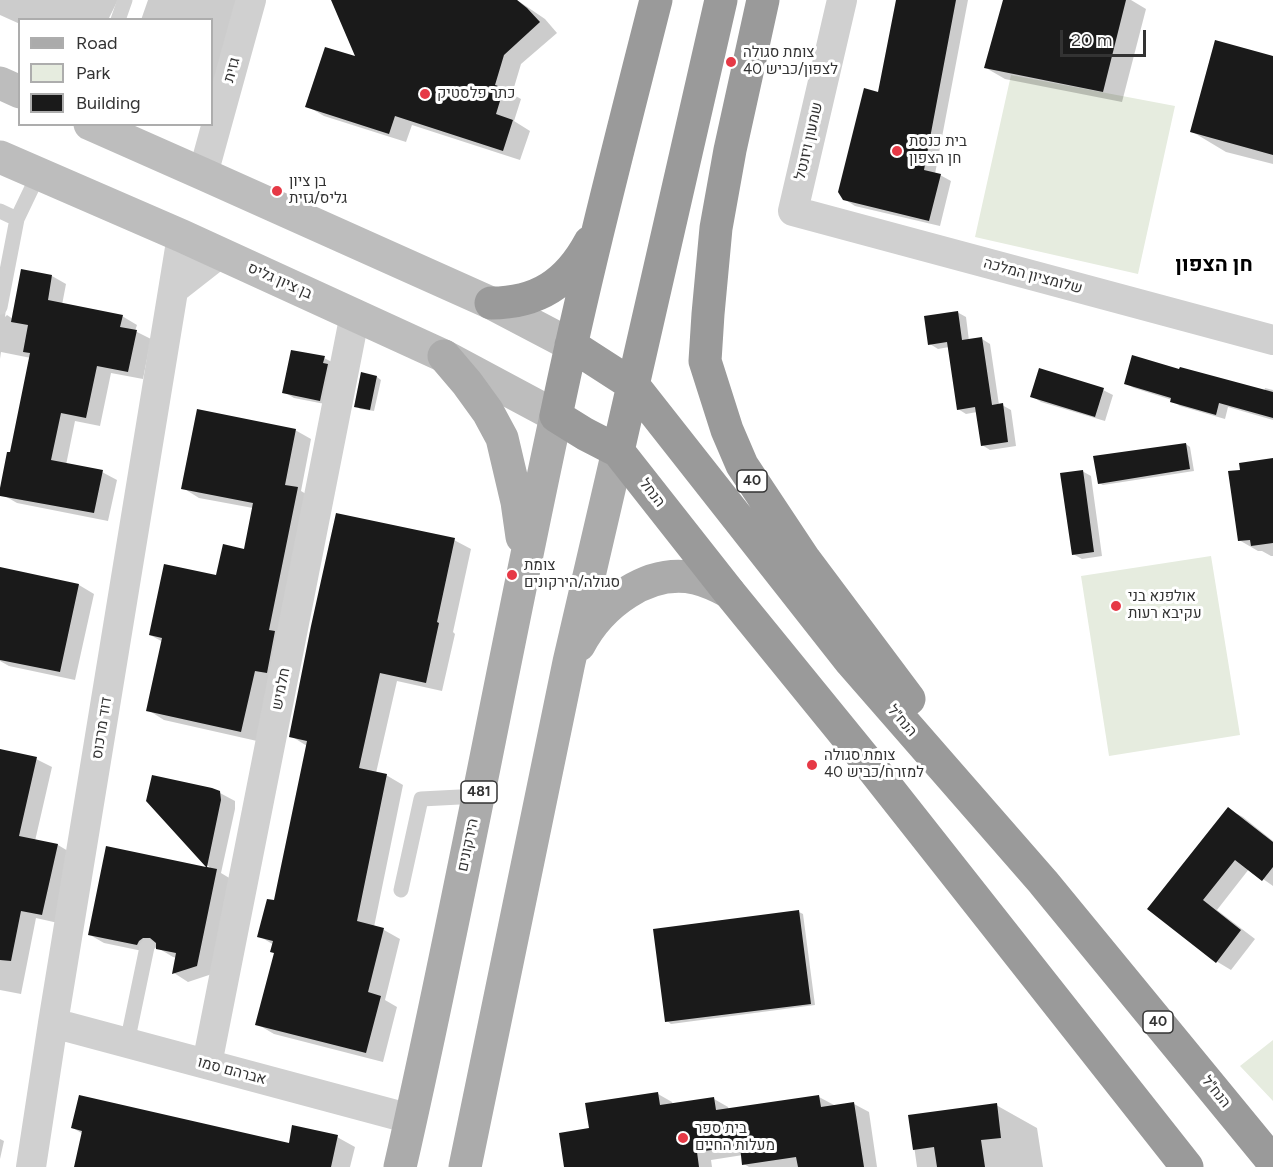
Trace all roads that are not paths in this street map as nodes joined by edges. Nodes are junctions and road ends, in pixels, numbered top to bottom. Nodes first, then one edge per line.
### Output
1 (125, 0) edge
2 (251, 0) edge
3 (656, 0) edge
4 (721, 0) edge
5 (763, 0) edge
6 (842, 0) edge
7 (119, 18) edge
8 (0, 83) edge
9 (18, 91) edge
10 (95, 126) edge
11 (0, 157) edge
12 (39, 173) junction
13 (203, 174) junction
14 (793, 211) joint
15 (0, 212) edge
16 (16, 219) junction
17 (600, 222) junction
18 (182, 237) junction
19 (220, 254) junction
20 (174, 289) junction
21 (491, 303) junction
22 (0, 307) edge
23 (355, 315) junction
24 (1273, 340) edge
25 (571, 345) junction
26 (444, 356) junction
27 (633, 385) junction
28 (556, 416) junction
29 (618, 451) junction
30 (524, 560) junction
31 (729, 592) junction
32 (569, 662) junction
33 (479, 796) junction
34 (1043, 882) junction
35 (401, 890) dead end
36 (147, 947) dead end
37 (53, 1023) junction
38 (126, 1043) junction
39 (207, 1064) junction
40 (411, 1119) junction
41 (1273, 1162) edge
42 (31, 1167) edge
43 (400, 1167) edge
44 (465, 1167) edge
45 (1187, 1167) edge

1 - 7 lane
2 - 13 street, גזית
3 - 17 highway
4 - 27 highway
5 - 34 highway, 40
6 - 14 street, שמעון ויזנטל
8 - 9 street
10 - 13 street
11 - 12 street, בן ציון גליס
12 - 16 lane
12 - 18 street, בן ציון גליס
13 - 21 street
14 - 24 street, שלומציון המלכה
15 - 16 lane
16 - 22 lane
17 - 21 highway
17 - 25 highway
18 - 19 street, בן ציון גליס
18 - 20 street, דוד מרכוס
19 - 20 street
19 - 23 street, בן ציון גליס
20 - 37 street, דוד מרכוס
21 - 25 street
23 - 26 street, בן ציון גליס
23 - 39 street, חלמיש
25 - 27 highway, הנח"ל / 40
25 - 28 highway
26 - 28 street, בן ציון גליס
26 - 30 main road
27 - 29 highway
27 - 34 highway, הנח"ל / 40
28 - 29 highway, הנחל
28 - 30 main road, הירקונים / 481
29 - 31 highway, הנחל
29 - 32 main road
30 - 33 main road, הירקונים / 481
31 - 32 main road
31 - 45 highway
32 - 44 main road
33 - 35 lane
33 - 40 main road, הירקונים / 481
34 - 41 highway, הנח"ל / 40
36 - 38 lane
37 - 38 street, אברהם סמו
37 - 42 street, דוד מרכוס
38 - 39 street, אברהם סמו
39 - 40 street, אברהם סמו
40 - 43 main road, הירקונים / 481

